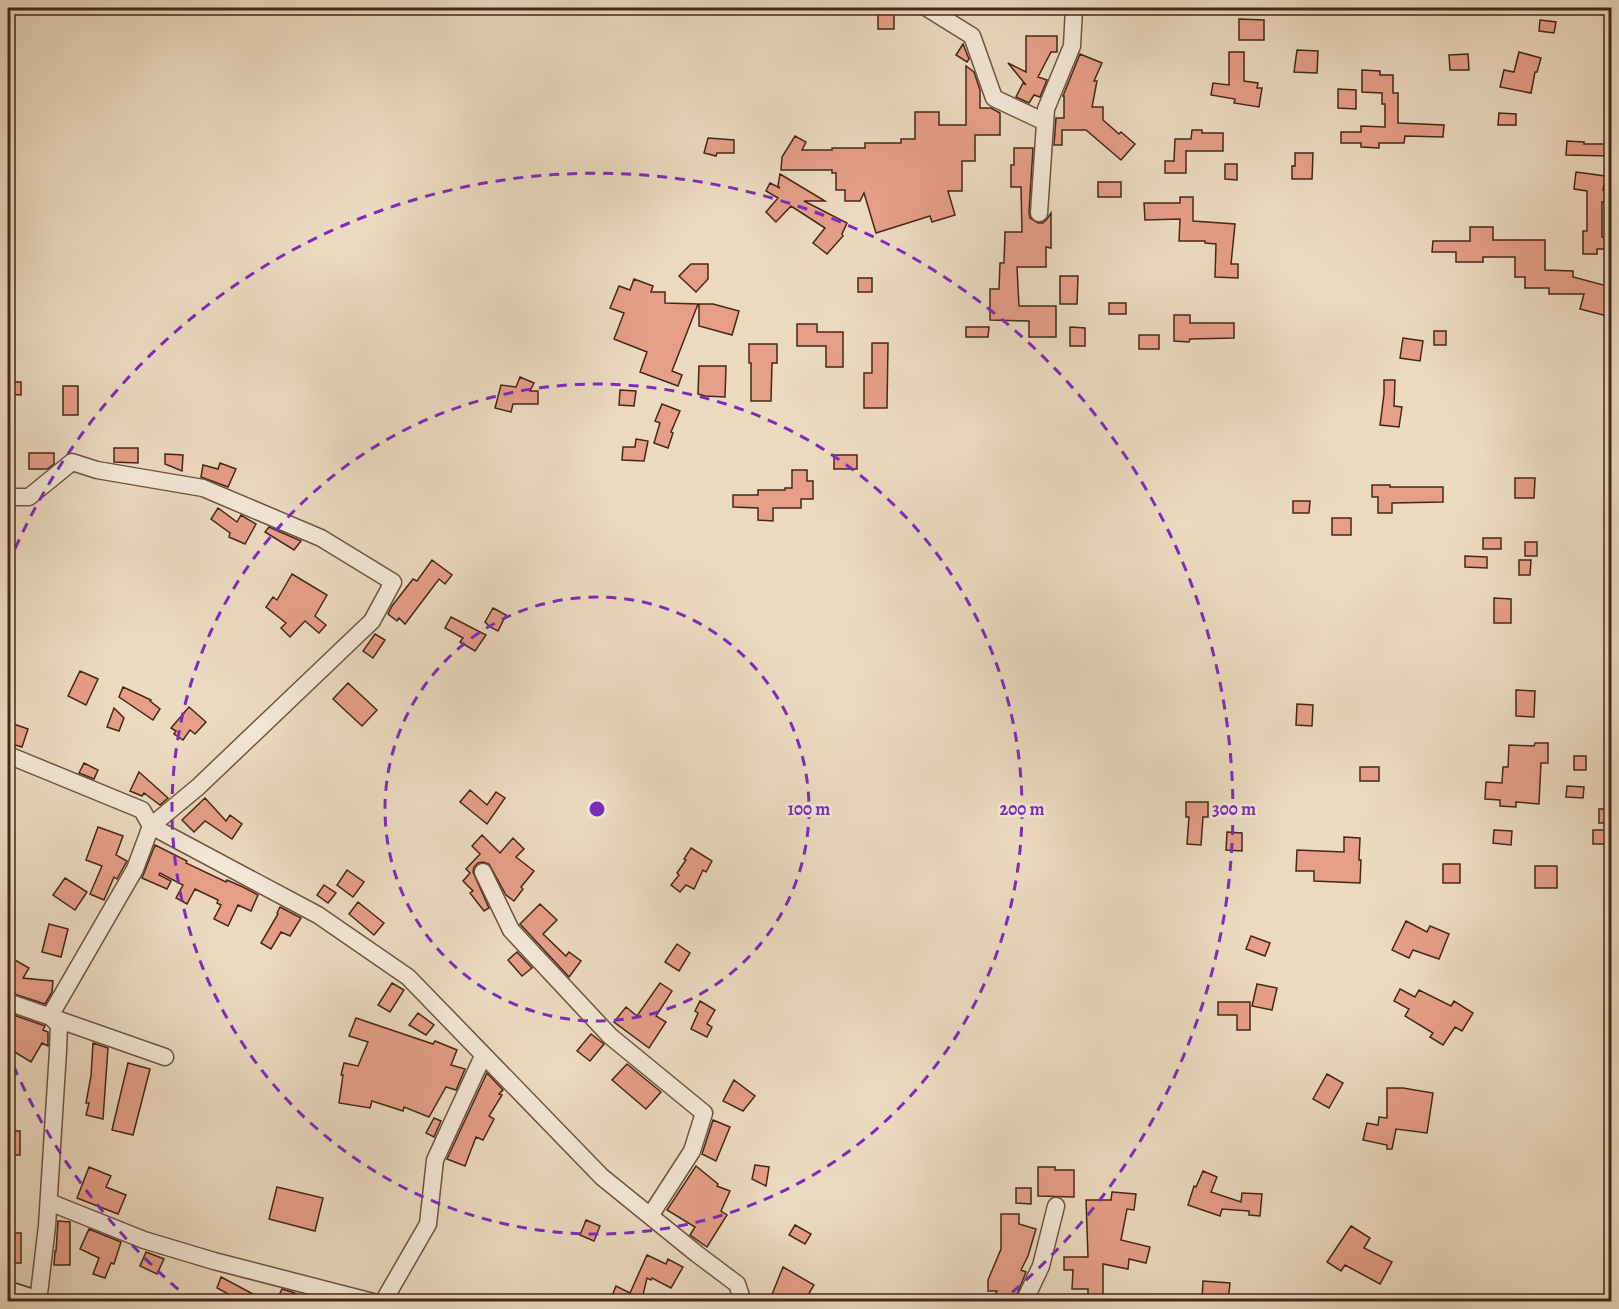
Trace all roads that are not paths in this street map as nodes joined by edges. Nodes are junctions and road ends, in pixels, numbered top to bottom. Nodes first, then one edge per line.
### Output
1 (927, 8) edge
2 (1074, 8) edge
3 (1045, 122) junction
4 (1040, 213) dead end
5 (8, 497) edge
6 (8, 754) edge
7 (151, 826) junction
8 (483, 872) dead end
9 (8, 1002) edge
10 (50, 1016) junction
11 (483, 1056) junction
12 (165, 1057) dead end
13 (49, 1202) junction
14 (1056, 1206) dead end
15 (650, 1216) junction
16 (8, 1293) edge
17 (37, 1302) edge
18 (373, 1302) edge
19 (383, 1302) edge
20 (743, 1302) edge
21 (1024, 1302) edge

1 - 3 street
2 - 3 street
3 - 4 street
5 - 7 street
6 - 7 street
7 - 10 street
7 - 11 street
8 - 15 street
9 - 10 street
10 - 12 street
10 - 13 street
11 - 15 street
11 - 19 street
13 - 17 street
13 - 18 street
14 - 21 street
15 - 20 street
16 - 17 main road

